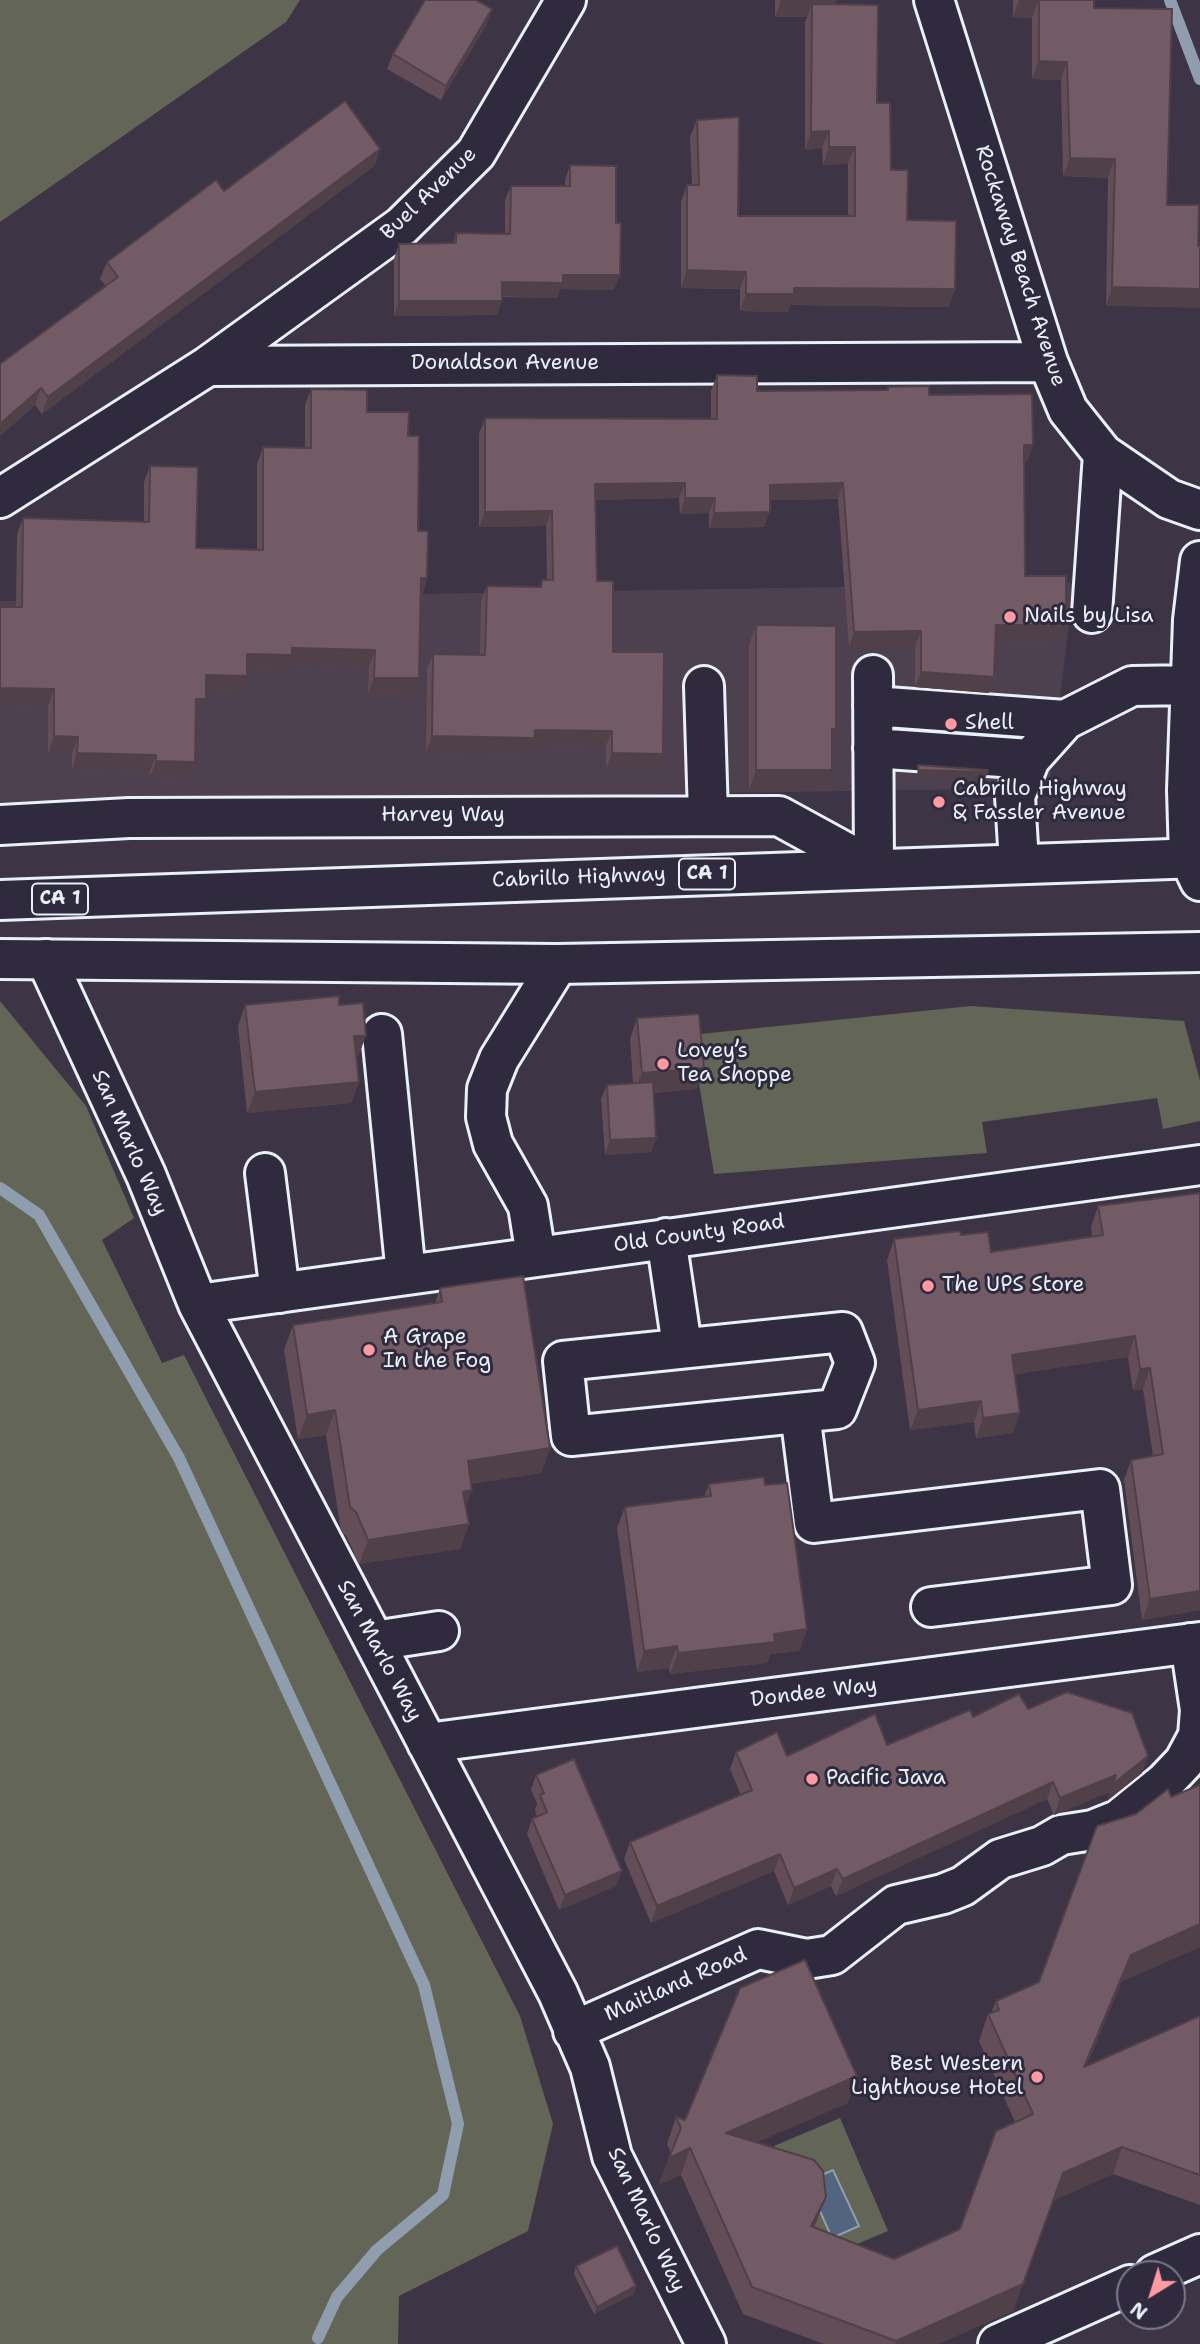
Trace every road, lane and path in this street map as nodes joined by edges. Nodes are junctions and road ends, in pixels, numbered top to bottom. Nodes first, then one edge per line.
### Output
1 (566, 0) edge
2 (934, 0) edge
3 (1048, 362) junction
4 (208, 366) junction
5 (1103, 454) junction
6 (0, 498) edge
7 (1200, 510) edge
8 (1200, 561) edge
9 (1092, 613) dead end
10 (1191, 685) junction
11 (704, 686) dead end
12 (1065, 720) junction
13 (873, 748) junction
14 (1030, 759) junction
15 (708, 815) junction
16 (0, 825) edge
17 (1019, 863) junction
18 (1196, 866) edge
19 (874, 868) junction
20 (0, 900) edge
21 (1200, 952) edge
22 (0, 959) edge
23 (46, 959) junction
24 (558, 964) junction
25 (382, 1034) dead end
26 (1200, 1166) edge
27 (265, 1173) dead end
28 (666, 1238) junction
29 (536, 1256) junction
30 (406, 1275) junction
31 (280, 1293) junction
32 (198, 1304) junction
33 (682, 1346) junction
34 (800, 1413) junction
35 (931, 1606) dead end
36 (439, 1631) dead end
37 (374, 1641) junction
38 (1195, 1643) edge
39 (427, 1743) junction
40 (573, 2031) junction
41 (1116, 2291) edge
42 (706, 2344) edge
43 (998, 2344) edge

1 - 4 main road, Buel Avenue
2 - 3 main road, Rockaway Beach Avenue
3 - 4 main road, Donaldson Avenue
3 - 5 main road, Rockaway Beach Avenue
4 - 6 main road
5 - 7 main road, Rockaway Beach Avenue
5 - 9 main road
8 - 10 main road
10 - 12 main road
10 - 18 main road
11 - 15 main road
12 - 13 main road
12 - 14 main road
13 - 14 main road
13 - 19 main road
14 - 17 main road
15 - 16 main road, Harvey Way
15 - 19 main road, Harvey Way
17 - 18 main road, Cabrillo Highway / CA 1
17 - 19 main road, Cabrillo Highway / CA 1
19 - 20 main road, Cabrillo Highway / CA 1
21 - 24 main road
22 - 23 main road
23 - 24 main road
23 - 32 main road, San Marlo Way
24 - 29 main road
25 - 30 main road
26 - 28 main road, Old County Road
27 - 31 main road
28 - 29 main road, Old County Road
28 - 33 main road
29 - 30 main road, Old County Road
30 - 31 main road, Old County Road
31 - 32 main road, Old County Road
32 - 37 main road, San Marlo Way
33 - 34 main road
33 - 34 main road
34 - 35 main road
36 - 37 main road
37 - 39 main road, San Marlo Way
38 - 39 main road, Dondee Way
38 - 40 main road, Maitland Road
39 - 40 main road, San Marlo Way
40 - 42 main road, San Marlo Way
41 - 43 main road

